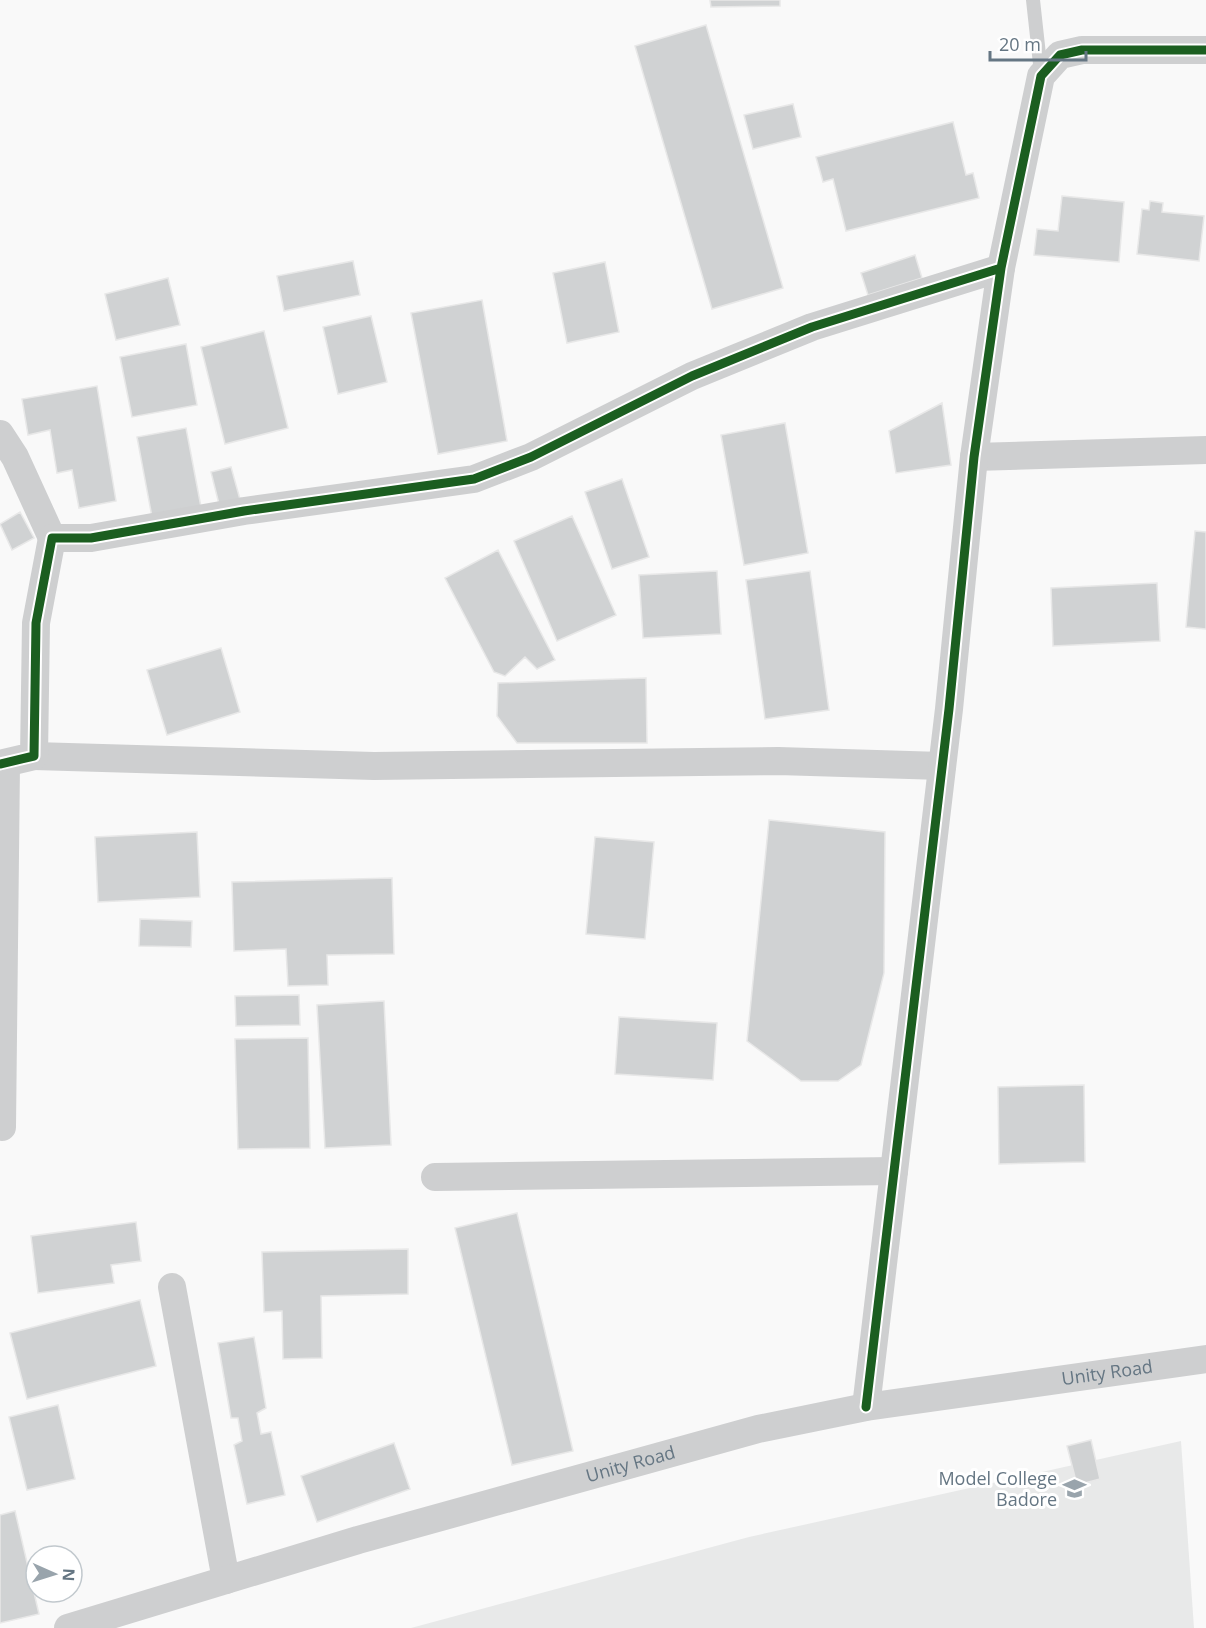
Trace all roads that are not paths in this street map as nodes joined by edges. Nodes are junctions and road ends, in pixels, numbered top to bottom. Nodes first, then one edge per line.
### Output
1 (1033, 0) edge
2 (1206, 50) edge
3 (1041, 76) junction
4 (1001, 268) junction
5 (0, 434) edge
6 (1206, 450) edge
7 (974, 457) junction
8 (52, 538) junction
9 (34, 756) junction
10 (3, 764) edge
11 (942, 766) junction
12 (2, 1127) dead end
13 (894, 1171) junction
14 (435, 1177) dead end
15 (172, 1287) dead end
16 (1206, 1359) edge
17 (866, 1407) junction
18 (226, 1580) junction
19 (68, 1628) edge

1 - 3 lane
2 - 3 street
3 - 4 street
4 - 7 street
4 - 8 street
5 - 8 street
6 - 7 street
7 - 11 street
8 - 9 street
9 - 10 street
9 - 11 street
10 - 12 street
11 - 13 street
13 - 14 street
13 - 17 street
15 - 18 street
16 - 17 street, Unity Road
17 - 18 street, Unity Road
18 - 19 street, Unity Road

